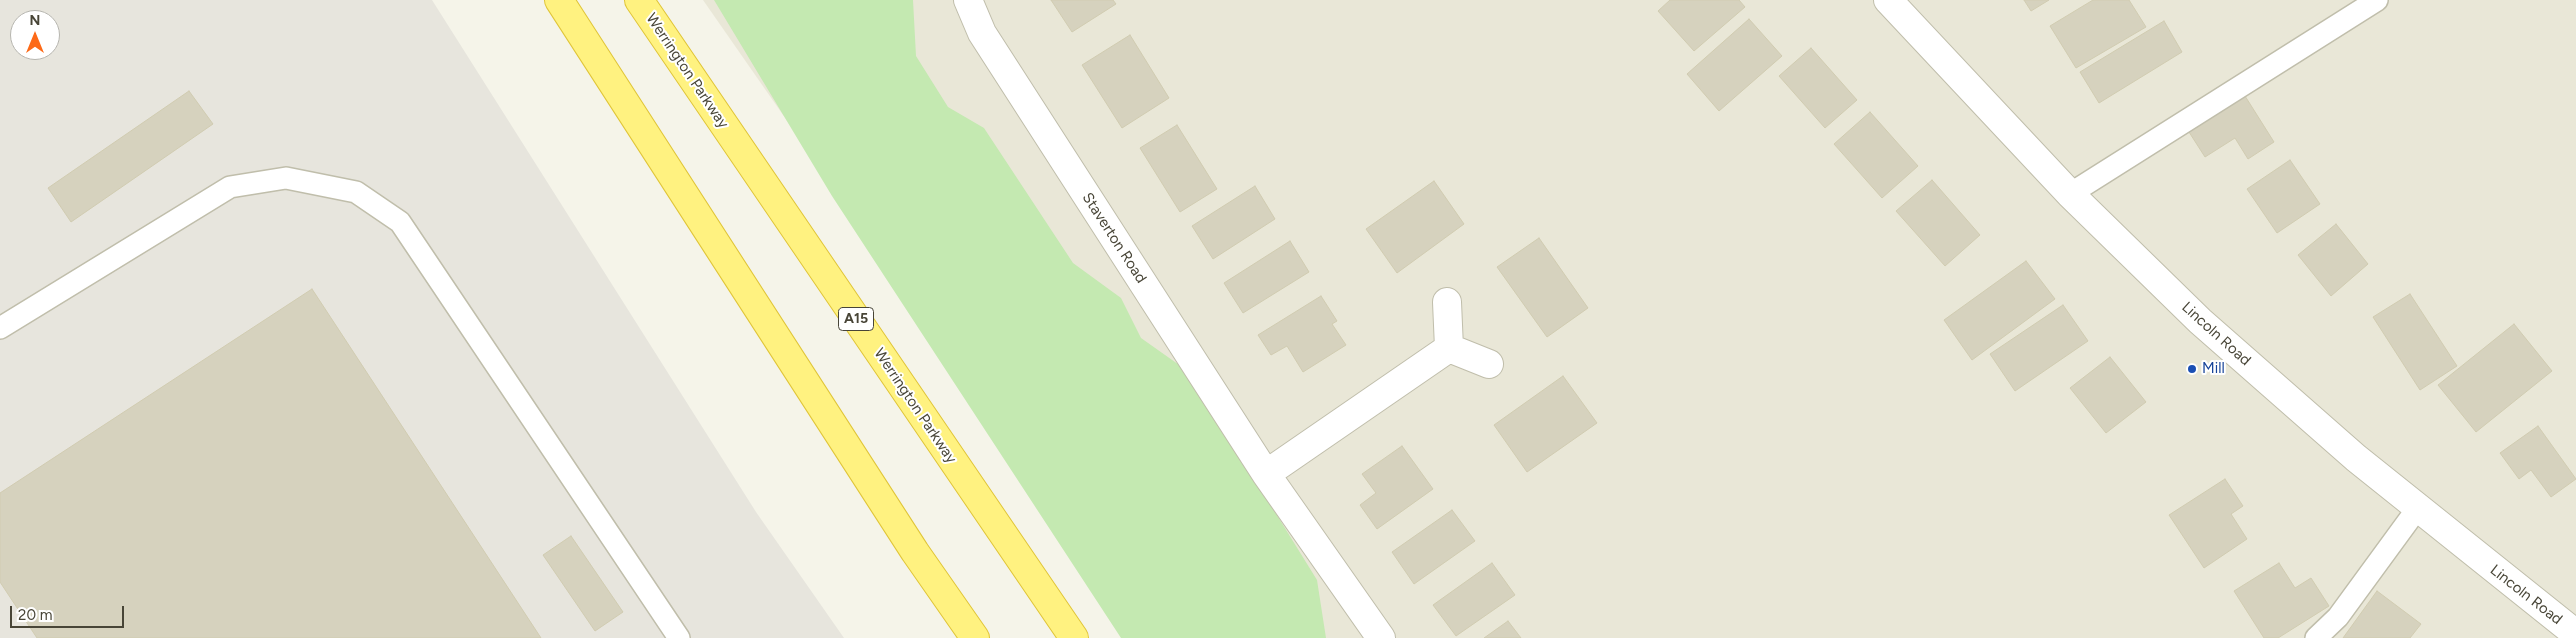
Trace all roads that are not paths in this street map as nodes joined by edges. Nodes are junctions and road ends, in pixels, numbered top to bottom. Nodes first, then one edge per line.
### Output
1 (559, 0) edge
2 (639, 0) edge
3 (968, 0) edge
4 (1888, 0) edge
5 (2377, 0) edge
6 (2070, 194) junction
7 (1447, 302) dead end
8 (0, 328) edge
9 (1449, 348) junction
10 (1489, 364) dead end
11 (1266, 474) junction
12 (2417, 508) junction
13 (2576, 634) edge
14 (679, 638) edge
15 (975, 638) edge
16 (1074, 638) edge
17 (1381, 638) edge
18 (2316, 638) edge

1 - 15 highway
2 - 16 highway, Werrington Parkway / A15
3 - 11 street, Staverton Road
4 - 6 street, Lincoln Road
5 - 6 lane
6 - 12 street, Lincoln Road
7 - 9 street
8 - 14 lane
9 - 10 street
9 - 11 street
11 - 17 street, Staverton Road
12 - 13 street, Lincoln Road
12 - 18 lane

